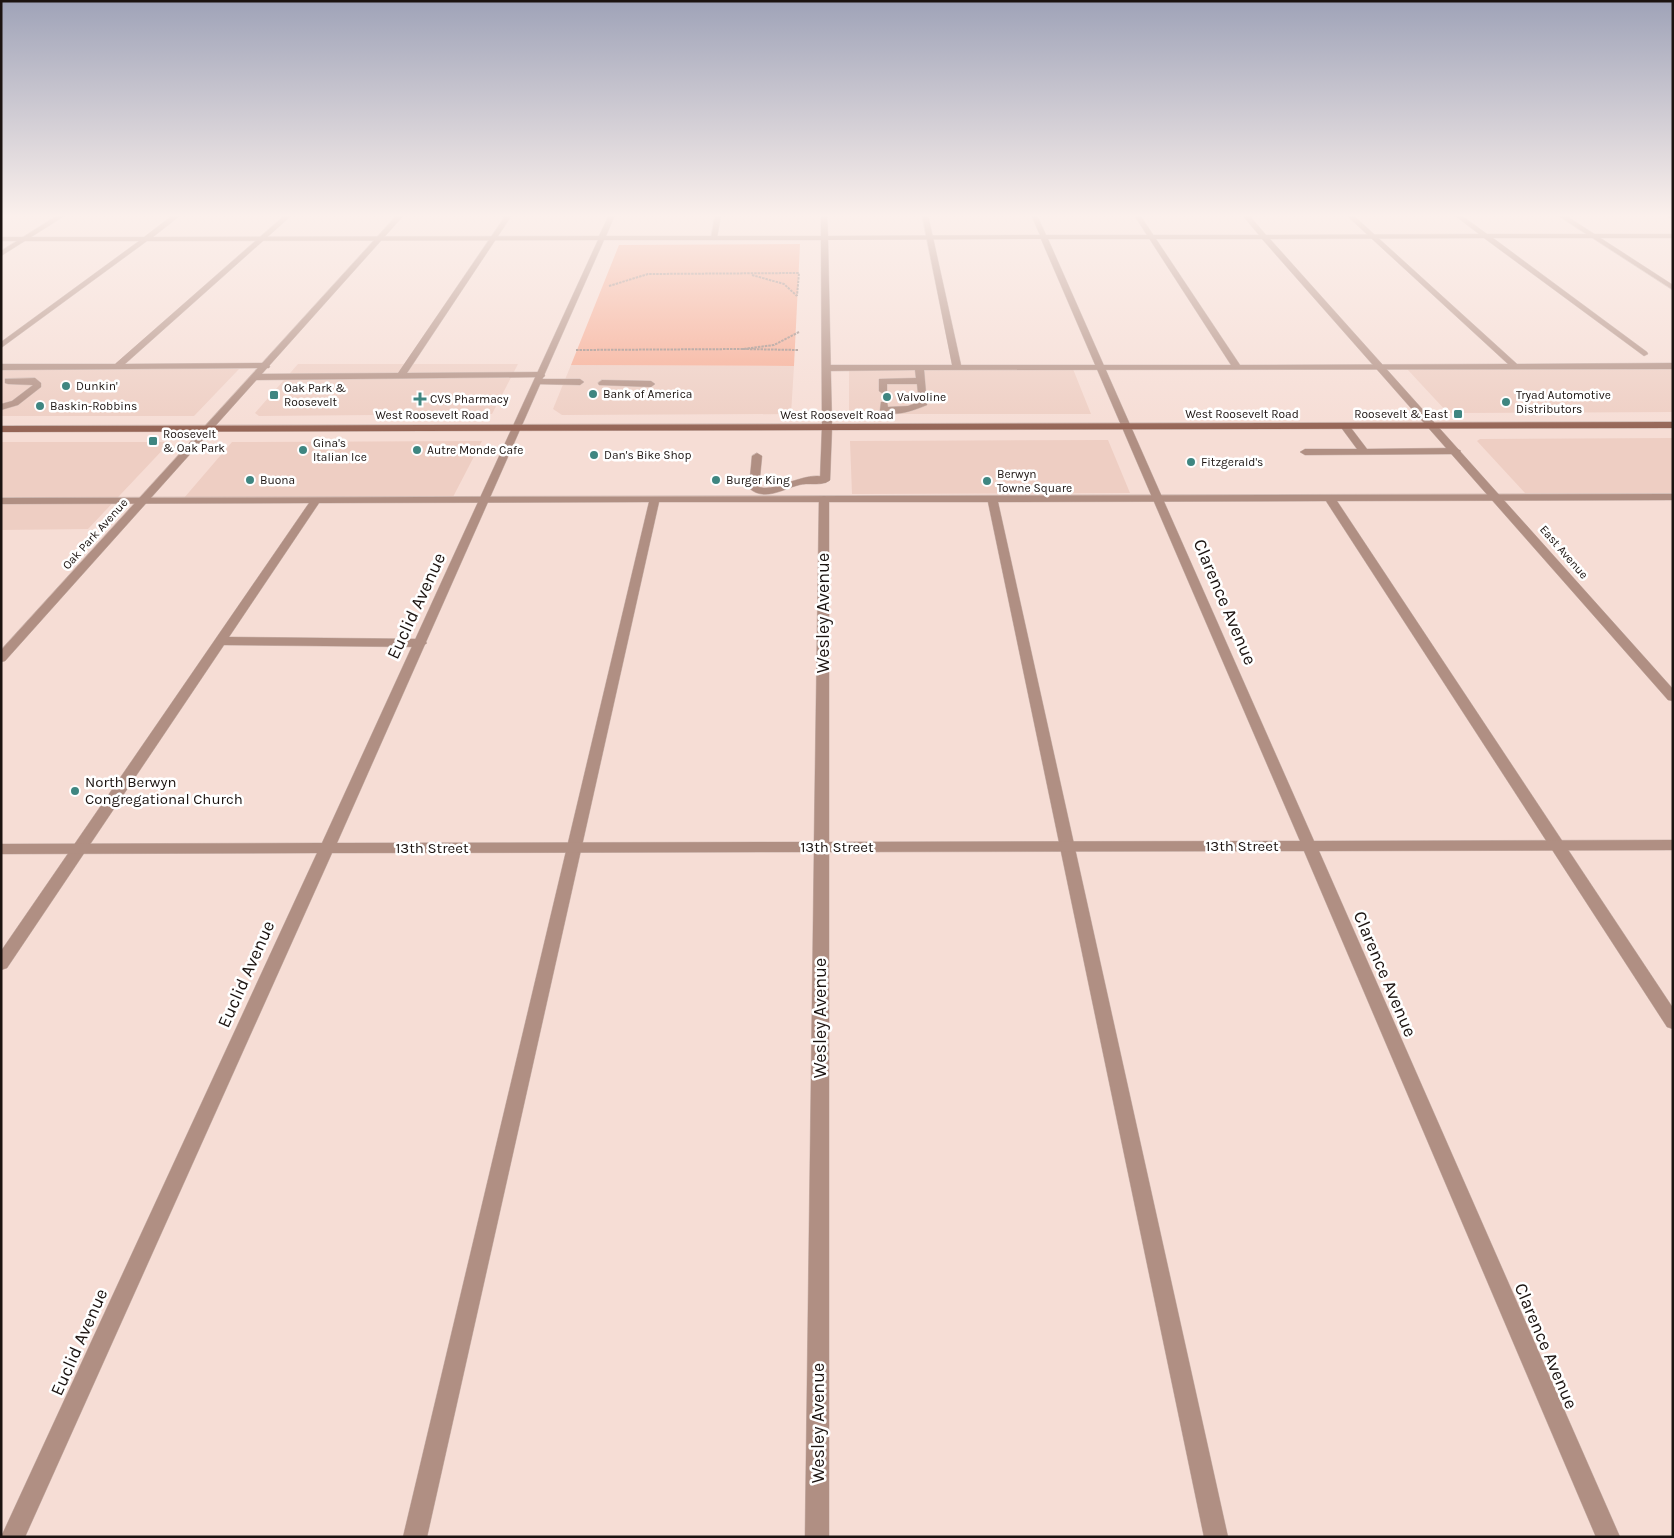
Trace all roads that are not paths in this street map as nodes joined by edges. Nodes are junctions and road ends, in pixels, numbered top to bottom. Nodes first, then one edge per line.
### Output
1 (81, 287) edge
2 (208, 287) edge
3 (337, 287) edge
4 (460, 287) edge
5 (581, 287) edge
6 (825, 287) edge
7 (940, 287) edge
8 (1066, 287) edge
9 (1184, 287) edge
10 (1309, 287) edge
11 (1428, 287) edge
12 (1553, 287) edge
13 (1, 346) edge
14 (1644, 354) dead end
15 (118, 366) junction
16 (266, 366) junction
17 (1673, 366) edge
18 (1, 367) edge
19 (1237, 367) junction
20 (1381, 367) junction
21 (1516, 367) junction
22 (826, 368) junction
23 (919, 368) junction
24 (957, 368) junction
25 (1102, 368) junction
26 (401, 376) junction
27 (256, 377) junction
28 (540, 379) junction
29 (8, 381) dead end
30 (921, 381) junction
31 (580, 382) dead end
32 (602, 383) dead end
33 (651, 384) dead end
34 (883, 391) dead end
35 (884, 404) dead end
36 (1, 407) edge
37 (909, 410) junction
38 (1673, 425) edge
39 (1128, 426) junction
40 (1345, 426) junction
41 (1434, 426) junction
42 (827, 427) junction
43 (912, 427) junction
44 (210, 428) junction
45 (518, 428) junction
46 (1, 429) edge
47 (1364, 451) junction
48 (1456, 451) junction
49 (1305, 452) dead end
50 (757, 456) dead end
51 (1659, 496) junction
52 (1673, 496) edge
53 (1329, 497) junction
54 (1496, 497) junction
55 (824, 498) junction
56 (992, 498) junction
57 (1159, 498) junction
58 (486, 499) junction
59 (655, 499) junction
60 (145, 500) junction
61 (316, 500) junction
62 (1, 501) edge
63 (1673, 509) edge
64 (221, 641) junction
65 (421, 643) junction
66 (1, 658) edge
67 (1673, 697) edge
68 (1673, 845) edge
69 (1308, 846) junction
70 (1557, 846) junction
71 (821, 847) junction
72 (1067, 847) junction
73 (325, 848) junction
74 (575, 848) junction
75 (1, 849) edge
76 (79, 849) junction
77 (1, 964) edge
78 (1673, 1022) edge
79 (12, 1537) edge
80 (416, 1537) edge
81 (817, 1537) edge
82 (1216, 1537) edge
83 (1608, 1537) edge

1 - 13 street
2 - 15 street
3 - 16 street, Oak Park Avenue
4 - 26 street
5 - 28 street, Euclid Avenue
6 - 22 street
7 - 24 street
8 - 25 street, Clarence Avenue
9 - 19 street
10 - 20 street
11 - 21 street
12 - 14 street
15 - 16 street
15 - 18 street
16 - 27 street, Oak Park Avenue
17 - 21 street
19 - 20 street
19 - 25 street
20 - 21 street
20 - 41 street
22 - 23 street
22 - 42 street
23 - 24 street
23 - 30 street
24 - 25 street
25 - 39 street, Clarence Avenue
26 - 27 street
26 - 28 street
27 - 44 street, Oak Park Avenue
28 - 31 street
28 - 45 street, Euclid Avenue
29 - 36 street
30 - 34 street
30 - 37 street
32 - 33 street
35 - 37 street
37 - 43 street
38 - 41 main road, West Roosevelt Road
39 - 40 main road, West Roosevelt Road
39 - 43 main road, West Roosevelt Road
39 - 57 street, Clarence Avenue
40 - 41 main road, West Roosevelt Road
40 - 47 street
41 - 48 street, East Avenue
42 - 43 main road, West Roosevelt Road
42 - 45 main road, West Roosevelt Road
42 - 50 street
44 - 45 main road, West Roosevelt Road
44 - 46 main road, West Roosevelt Road
44 - 60 street, Oak Park Avenue
45 - 58 street, Euclid Avenue
47 - 48 street
47 - 49 street
48 - 54 street, East Avenue
51 - 52 street
51 - 54 street
51 - 63 street
53 - 54 street
53 - 57 street
53 - 70 street
54 - 67 street, East Avenue
55 - 56 street
55 - 59 street
55 - 71 street, Wesley Avenue
56 - 57 street
56 - 72 street
57 - 69 street, Clarence Avenue
58 - 59 street
58 - 61 street
58 - 65 street, Euclid Avenue
59 - 74 street
60 - 61 street
60 - 62 street
60 - 66 street, Oak Park Avenue
61 - 64 street
64 - 65 street
64 - 76 street
65 - 73 street, Euclid Avenue
68 - 70 street, 13th Street
69 - 70 street, 13th Street
69 - 72 street, 13th Street
69 - 83 street, Clarence Avenue
70 - 78 street
71 - 72 street, 13th Street
71 - 74 street, 13th Street
71 - 81 street, Wesley Avenue
72 - 82 street
73 - 74 street, 13th Street
73 - 76 street, 13th Street
73 - 79 street, Euclid Avenue
74 - 80 street
75 - 76 street, 13th Street
76 - 77 street

